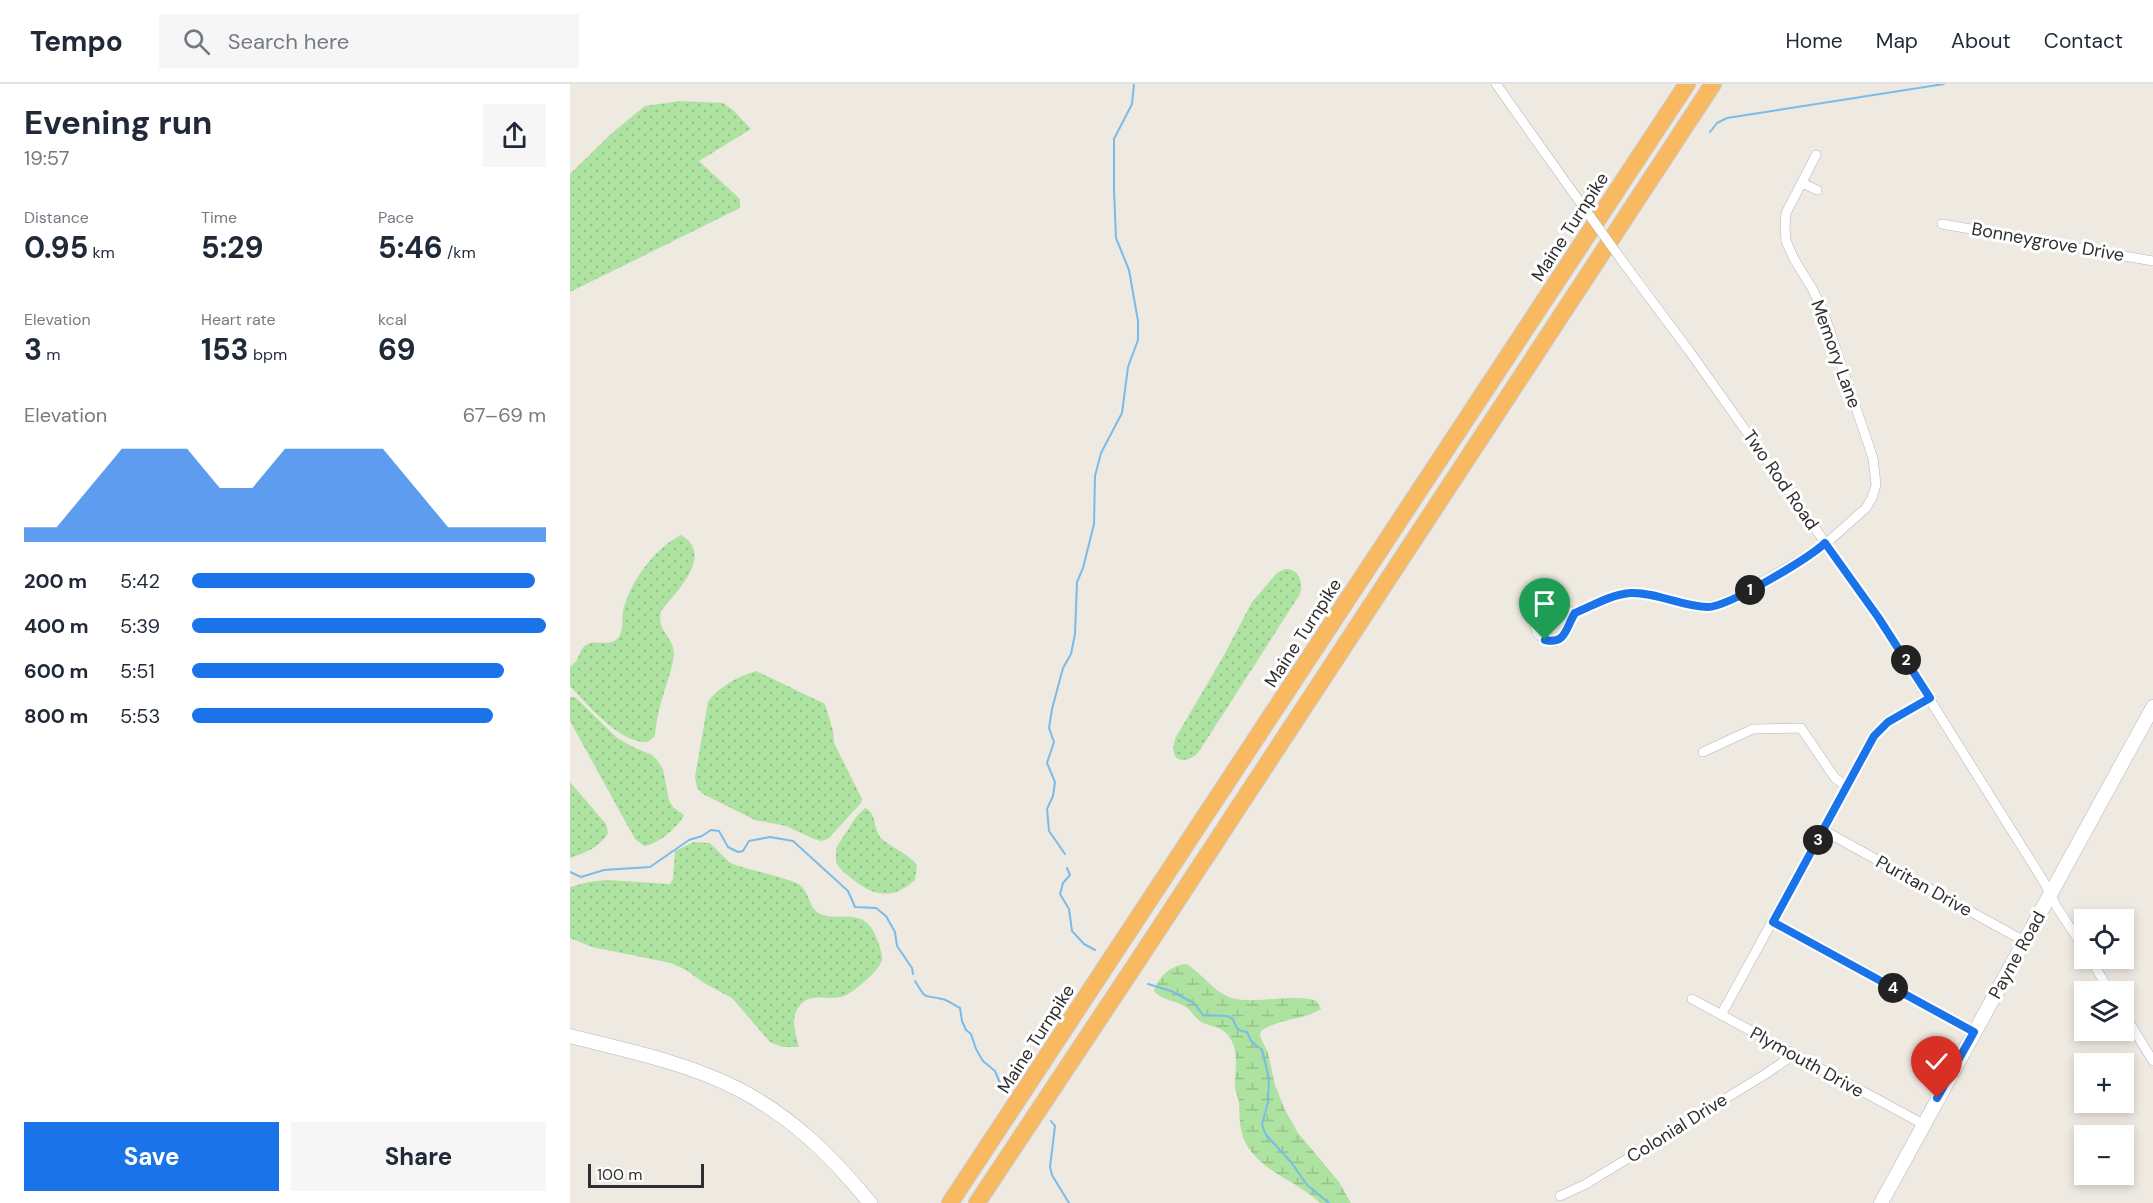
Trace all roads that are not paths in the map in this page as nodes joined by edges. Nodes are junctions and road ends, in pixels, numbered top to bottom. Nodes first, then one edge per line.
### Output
1 (1496, 84) edge
2 (1687, 84) edge
3 (1713, 84) edge
4 (1816, 155) dead end
5 (1802, 183) junction
6 (1817, 190) dead end
7 (1942, 224) dead end
8 (2153, 261) edge
9 (1825, 543) junction
10 (1575, 613) junction
11 (1930, 698) junction
12 (2153, 707) edge
13 (1703, 752) dead end
14 (1846, 786) junction
15 (1823, 830) junction
16 (2051, 893) junction
17 (1773, 922) junction
18 (2074, 933) edge
19 (2024, 941) junction
20 (1692, 999) dead end
21 (1721, 1015) junction
22 (2134, 1030) edge
23 (1974, 1032) junction
24 (570, 1036) edge
25 (1791, 1054) junction
26 (2153, 1061) edge
27 (1923, 1124) junction
28 (1560, 1196) dead end
29 (870, 1203) edge
30 (950, 1203) edge
31 (977, 1203) edge
32 (1881, 1203) edge

1 - 9 street, Two Rod Road, bridge
2 - 30 highway, Maine Turnpike
3 - 31 highway
4 - 5 street, Memory Lane
5 - 6 street
5 - 9 street, Memory Lane
7 - 8 street, Bonneygrove Drive
9 - 10 street, Memory Lane
9 - 11 street, Two Rod Road
10 - 10 street
11 - 14 street
11 - 16 street, Two Rod Road
12 - 16 main road, Payne Road
13 - 14 street
14 - 15 street
15 - 17 street
15 - 19 street, Puritan Drive
16 - 18 street, Two Rod Road
16 - 19 main road, Payne Road
17 - 21 street
17 - 23 street
19 - 23 main road, Payne Road
20 - 21 street, Plymouth Drive
21 - 25 street, Plymouth Drive
22 - 26 street
23 - 27 main road, Payne Road
24 - 29 main road
25 - 27 street, Plymouth Drive
25 - 28 street, Colonial Drive
27 - 32 main road, Payne Road

